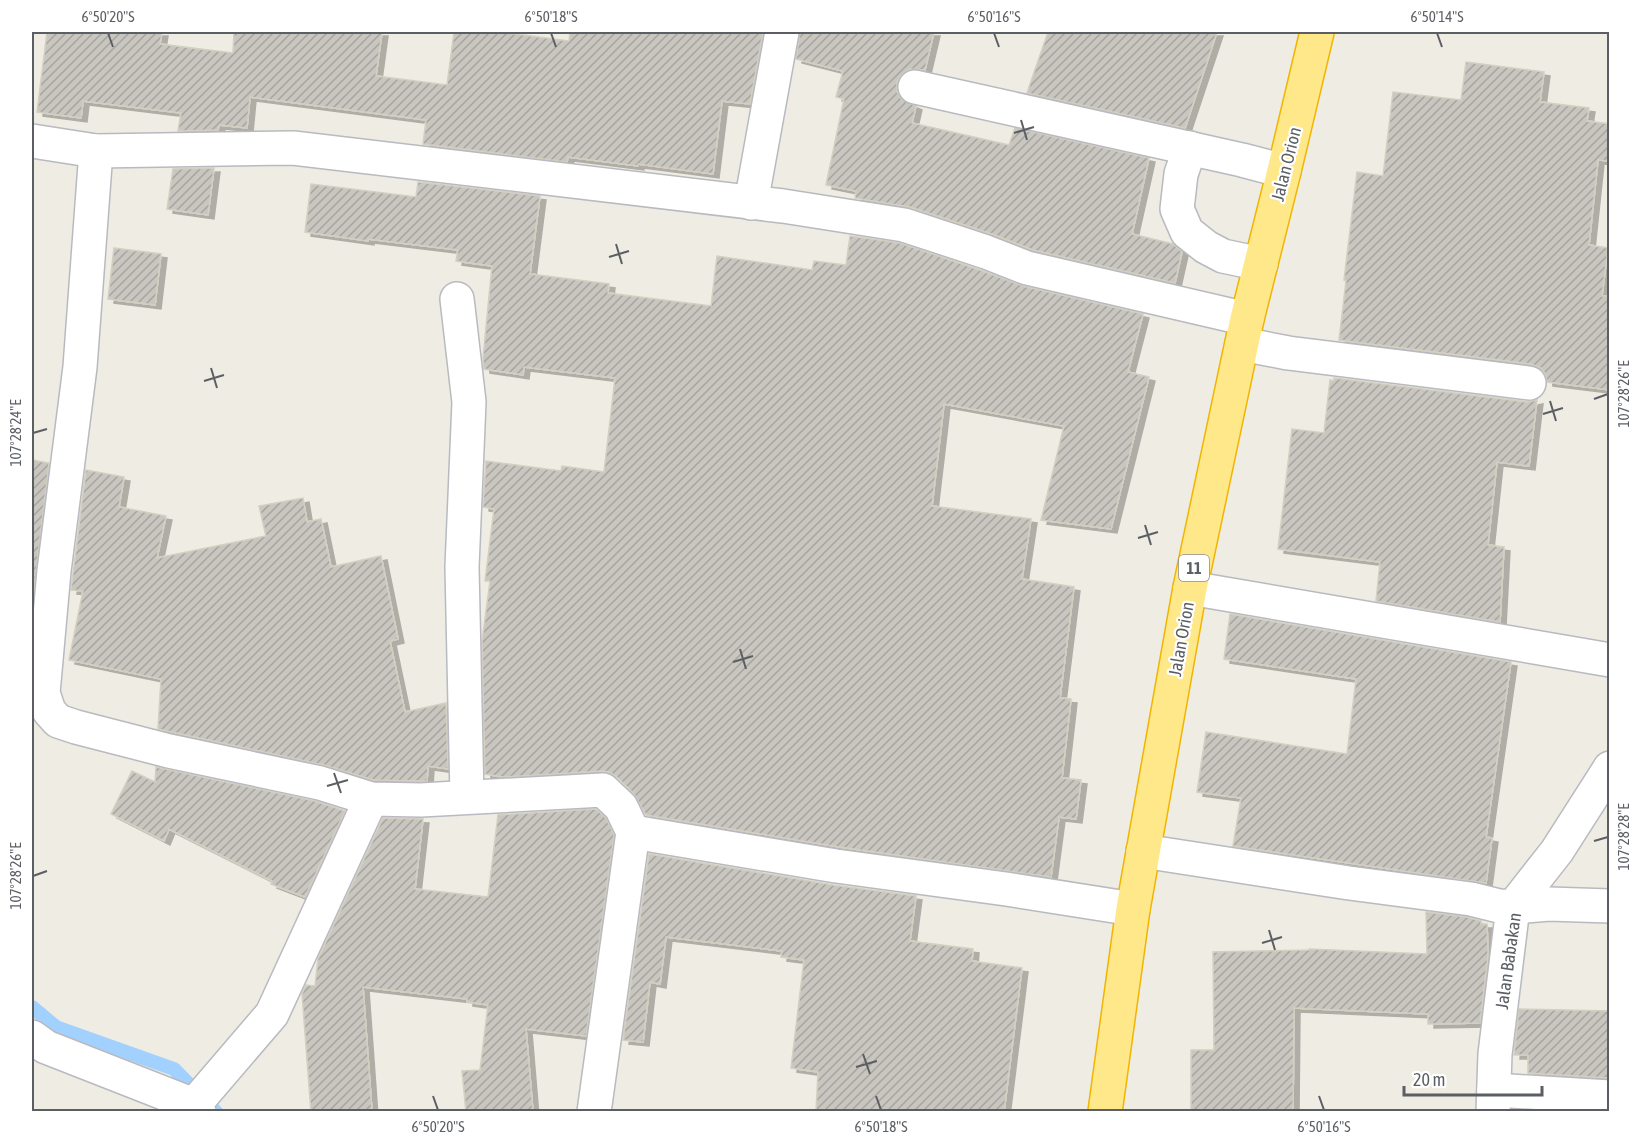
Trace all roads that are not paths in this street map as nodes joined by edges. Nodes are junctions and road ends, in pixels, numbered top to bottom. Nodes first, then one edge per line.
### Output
1 (782, 32) edge
2 (1317, 32) edge
3 (915, 87) dead end
4 (32, 141) edge
5 (1190, 148) junction
6 (96, 151) junction
7 (1284, 171) junction
8 (751, 203) junction
9 (1261, 264) junction
10 (457, 299) dead end
11 (1244, 331) junction
12 (1529, 383) dead end
13 (1190, 588) junction
14 (1610, 660) edge
15 (1610, 768) edge
16 (467, 796) junction
17 (371, 800) junction
18 (633, 832) junction
19 (1143, 850) junction
20 (1494, 904) junction
21 (1610, 906) edge
22 (1133, 909) junction
23 (32, 1037) edge
24 (1610, 1097) edge
25 (200, 1101) edge
26 (1494, 1101) edge
27 (594, 1112) edge
28 (1106, 1112) edge

1 - 8 street
2 - 7 highway, Jalan Orion / 11
3 - 5 street
4 - 6 street
5 - 7 street
5 - 9 street
6 - 8 street
6 - 17 street
7 - 9 highway, Jalan Orion / 11
8 - 11 street
9 - 11 highway, Jalan Orion / 11
10 - 16 street
11 - 12 street
11 - 13 highway, Jalan Orion / 11
13 - 14 street
13 - 19 highway, Jalan Orion / 11
15 - 20 street, Jalan Babakan
16 - 17 street
16 - 18 street
17 - 25 street
18 - 22 street
18 - 27 street
19 - 20 street
19 - 22 highway, Jalan Orion / 11
20 - 21 street
20 - 26 street, Jalan Babakan
22 - 28 highway, Jalan Orion / 11
23 - 25 street
24 - 26 street

